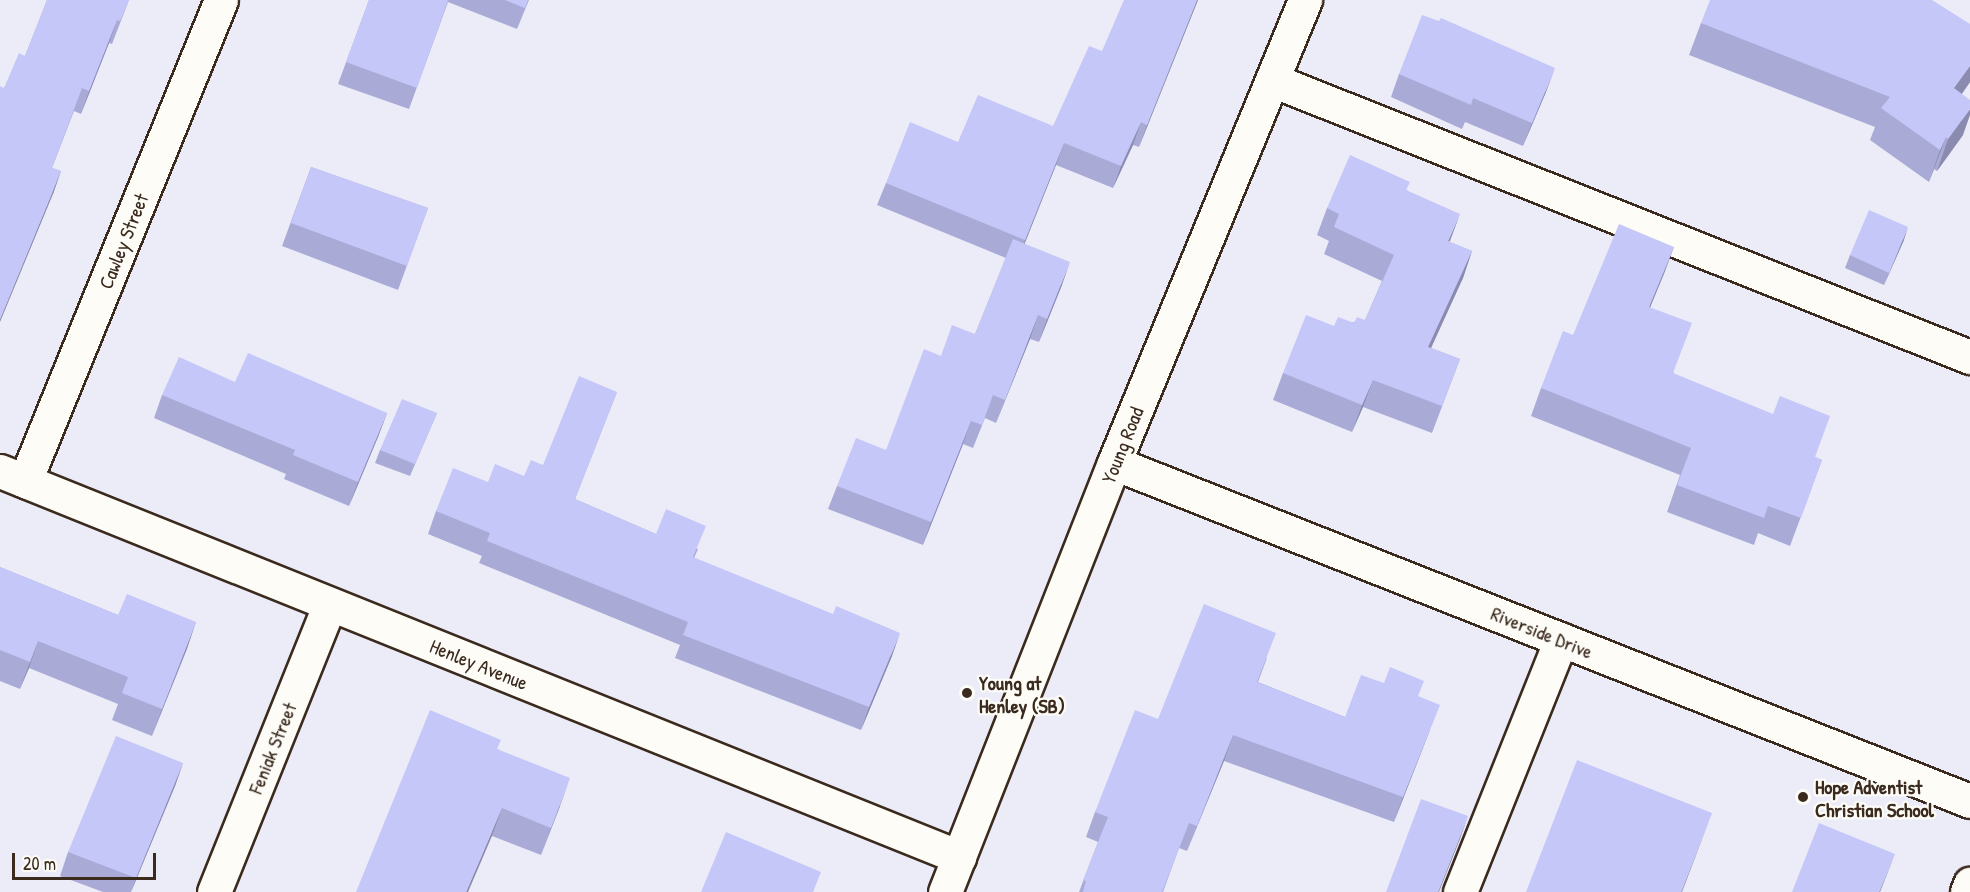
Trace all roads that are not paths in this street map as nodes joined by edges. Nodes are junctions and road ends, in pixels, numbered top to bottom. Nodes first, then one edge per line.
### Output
1 (221, 0) edge
2 (1305, 0) edge
3 (1272, 80) junction
4 (1970, 357) edge
5 (1114, 463) junction
6 (13, 476) edge
7 (330, 604) junction
8 (1561, 639) junction
9 (1970, 801) edge
10 (959, 858) junction
11 (1970, 884) edge
12 (214, 892) edge
13 (945, 892) edge
14 (1460, 892) edge
15 (1966, 892) edge

1 - 6 street, Cawley Street
2 - 3 street, Young Road
3 - 4 street
3 - 5 street, Young Road
5 - 8 street, Riverside Drive
5 - 10 street, Young Road
6 - 7 street, Henley Avenue
7 - 10 street, Henley Avenue
7 - 12 street, Feniak Street
8 - 9 street, Riverside Drive
8 - 14 street
10 - 13 street, Young Road
11 - 15 street

